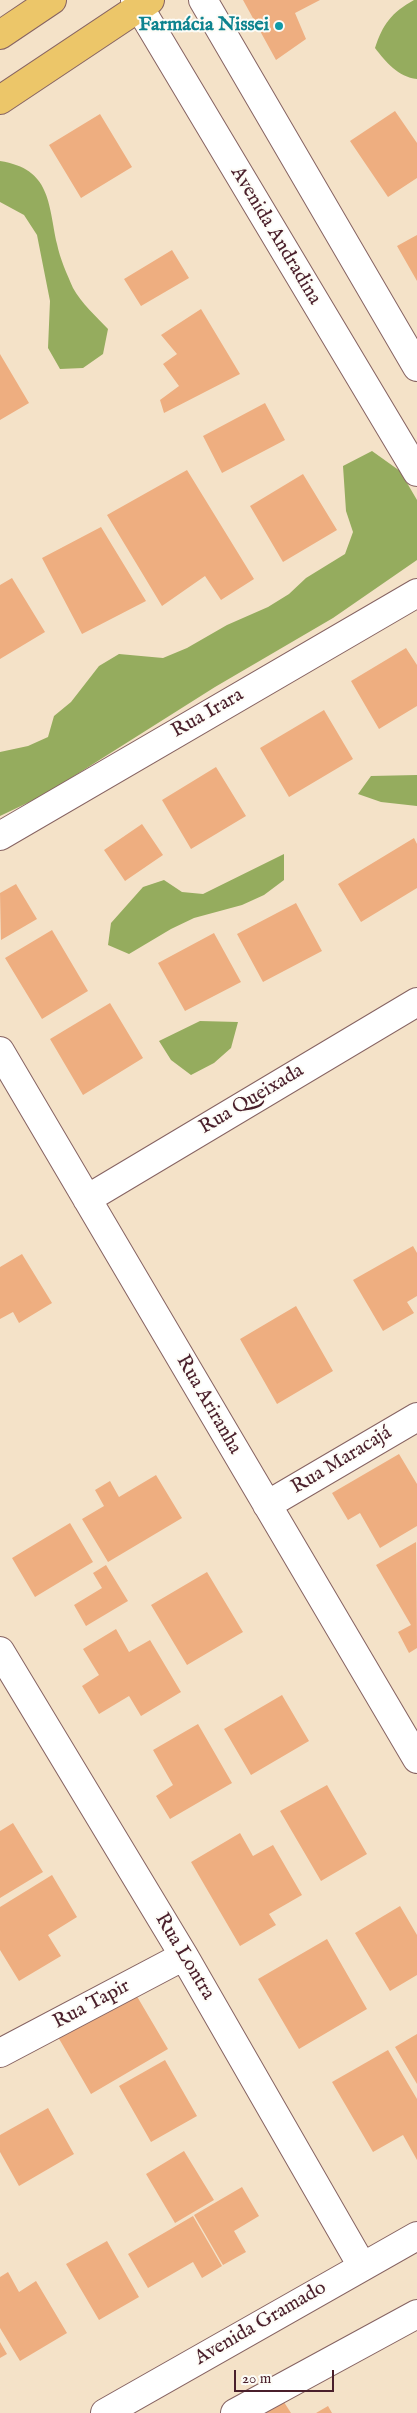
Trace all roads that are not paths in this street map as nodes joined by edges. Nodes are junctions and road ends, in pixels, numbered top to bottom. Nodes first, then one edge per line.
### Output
1 (52, 0) edge
2 (203, 0) edge
3 (141, 3) edge
4 (0, 35) edge
5 (0, 100) edge
6 (417, 367) edge
7 (417, 472) edge
8 (417, 593) edge
9 (0, 836) edge
10 (417, 1002) edge
11 (0, 1051) edge
12 (87, 1199) junction
13 (417, 1417) edge
14 (267, 1505) junction
15 (0, 1651) edge
16 (417, 1759) edge
17 (184, 1956) junction
18 (0, 2053) edge
19 (417, 2236) edge
20 (362, 2266) junction
21 (417, 2314) edge
22 (105, 2413) edge
23 (235, 2413) edge

1 - 4 main road
2 - 6 street
3 - 5 main road
3 - 7 street, Avenida Andradina
8 - 9 street, Rua Irara
10 - 12 street, Rua Queixada
11 - 12 street, Rua Ariranha
12 - 14 street, Rua Ariranha
13 - 14 street, Rua Maracajá
14 - 16 street, Rua Ariranha
15 - 17 street, Rua Lontra
17 - 18 street, Rua Tapir
17 - 20 street, Rua Lontra
19 - 20 street, Avenida Gramado
20 - 22 street, Avenida Gramado
21 - 23 street

